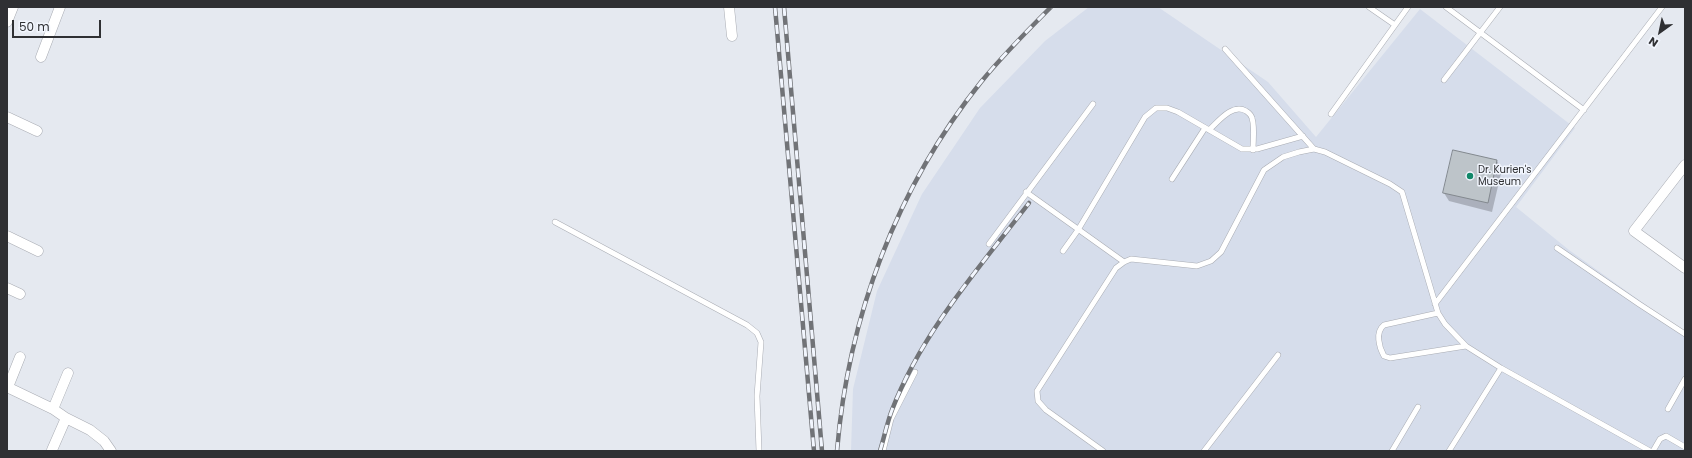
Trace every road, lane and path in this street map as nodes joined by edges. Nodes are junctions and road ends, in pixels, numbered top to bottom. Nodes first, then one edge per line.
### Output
1 (13, 7) edge
2 (60, 7) edge
3 (730, 7) edge
4 (1369, 7) edge
5 (1408, 7) edge
6 (1446, 7) edge
7 (1500, 7) edge
8 (1662, 7) edge
9 (7, 22) edge
10 (1395, 25) junction
11 (1480, 32) junction
12 (732, 36) dead end
13 (1225, 49) dead end
14 (41, 57) dead end
15 (1444, 80) dead end
16 (1093, 104) dead end
17 (1584, 110) junction
18 (1331, 114) dead end
19 (7, 117) edge
20 (1207, 129) junction
21 (36, 131) dead end
22 (1303, 136) junction
23 (1314, 149) junction
24 (1253, 150) junction
25 (1685, 165) edge
26 (1172, 180) dead end
27 (1026, 192) junction
28 (555, 222) dead end
29 (1078, 230) junction
30 (7, 236) edge
31 (989, 244) dead end
32 (1557, 248) dead end
33 (38, 251) dead end
34 (1063, 251) dead end
35 (1124, 262) junction
36 (1685, 268) edge
37 (7, 288) edge
38 (20, 294) dead end
39 (1435, 304) junction
40 (1438, 313) junction
41 (1685, 334) edge
42 (1466, 346) junction
43 (1278, 355) dead end
44 (20, 357) dead end
45 (1501, 368) junction
46 (915, 372) dead end
47 (68, 373) dead end
48 (1685, 379) edge
49 (7, 387) edge
50 (1418, 407) dead end
51 (53, 408) junction
52 (1668, 409) dead end
53 (66, 418) junction
54 (1685, 447) edge
55 (52, 450) edge
56 (111, 451) edge
57 (758, 451) edge
58 (883, 451) edge
59 (1104, 451) edge
60 (1204, 451) edge
61 (1392, 451) edge
62 (1449, 451) edge
63 (1650, 451) edge
64 (1653, 451) edge

1 - 9 street
2 - 14 street
3 - 12 street
4 - 10 lane
5 - 10 lane
6 - 11 lane
7 - 11 lane
8 - 17 lane
10 - 18 lane
11 - 15 lane
11 - 17 lane
13 - 22 lane
16 - 27 lane
17 - 39 lane
19 - 21 street
20 - 24 lane
20 - 24 lane
20 - 26 lane
20 - 29 lane
22 - 23 lane
22 - 24 lane
23 - 35 lane
23 - 39 lane
25 - 36 street
27 - 29 lane
27 - 31 lane
28 - 57 lane
29 - 34 lane
29 - 35 lane
30 - 33 street
32 - 41 lane
35 - 59 lane
37 - 38 street
39 - 40 lane
40 - 42 lane
40 - 42 lane
42 - 45 lane
43 - 60 lane
44 - 49 street
45 - 62 lane
45 - 63 lane
46 - 58 lane
47 - 51 street
48 - 52 lane
49 - 51 street
50 - 61 lane
51 - 53 street
53 - 55 street
53 - 56 street
54 - 64 lane

